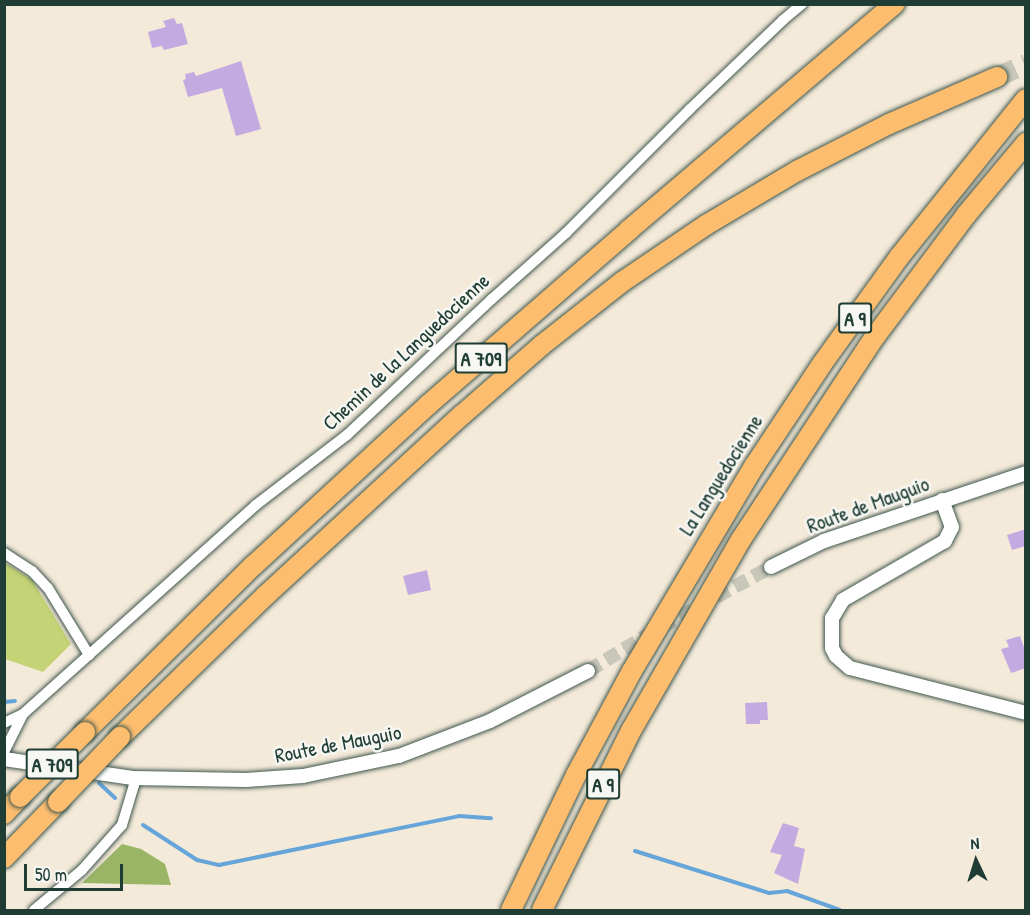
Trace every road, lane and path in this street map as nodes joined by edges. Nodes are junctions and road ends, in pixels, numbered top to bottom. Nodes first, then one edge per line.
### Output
1 (802, 4) edge
2 (895, 4) edge
3 (997, 77) tunnel mouth
4 (1026, 99) edge
5 (1026, 143) edge
6 (1026, 473) edge
7 (942, 500) junction
8 (4, 553) edge
9 (771, 567) tunnel mouth
10 (89, 654) junction
11 (588, 671) tunnel mouth
12 (23, 714) junction
13 (1026, 714) edge
14 (4, 723) edge
15 (4, 752) edge
16 (4, 759) edge
17 (133, 778) junction
18 (4, 814) edge
19 (4, 858) edge
20 (34, 910) edge
21 (511, 910) edge
22 (542, 910) edge

1 - 10 street, Chemin de la Languedocienne
2 - 18 highway, A 709, bridge
3 - 19 highway, A 709, bridge
4 - 21 highway, La Languedocienne / A 9
5 - 22 highway, A 9
6 - 7 street, Route de Mauguio
7 - 9 street, Route de Mauguio
7 - 13 street
8 - 10 street
10 - 12 street, Chemin de la Languedocienne
11 - 17 street, Route de Mauguio
12 - 14 street, Chemin de la Languedocienne
12 - 15 street, Chemin de la Languedocienne
16 - 17 street, Route de Mauguio
17 - 20 street

